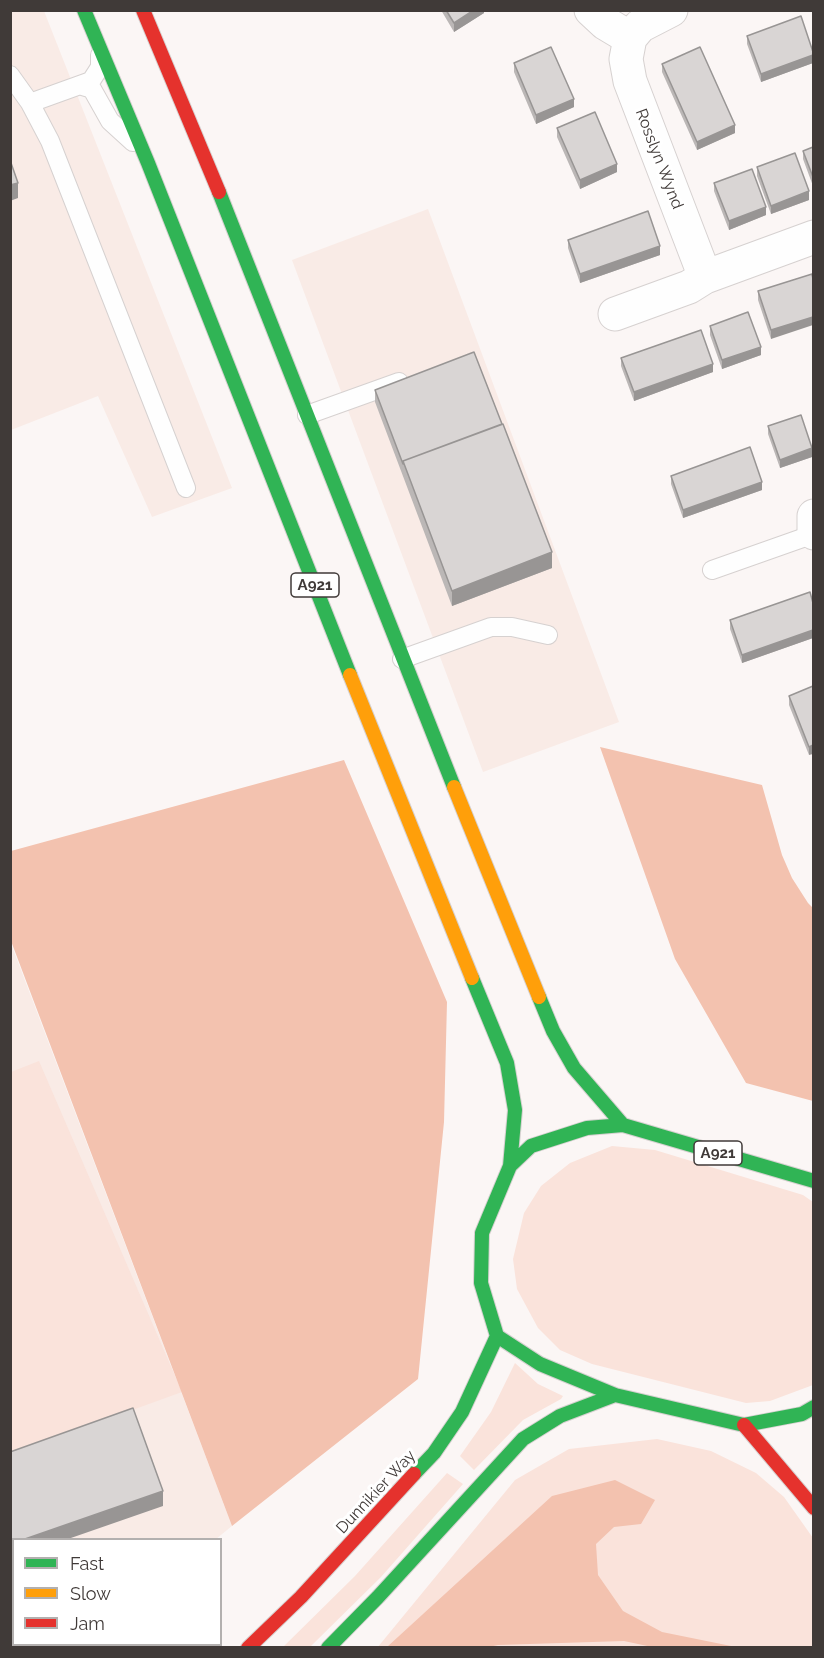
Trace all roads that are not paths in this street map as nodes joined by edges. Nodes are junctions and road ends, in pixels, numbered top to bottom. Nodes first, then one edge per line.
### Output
1 (84, 10) edge
2 (143, 10) edge
3 (591, 10) edge
4 (671, 10) edge
5 (630, 38) junction
6 (98, 44) junction
7 (10, 75) edge
8 (82, 86) junction
9 (30, 103) junction
10 (142, 149) junction
11 (813, 237) edge
12 (705, 277) junction
13 (615, 315) dead end
14 (412, 377) edge
15 (307, 415) junction
16 (186, 488) dead end
17 (813, 516) edge
18 (813, 533) edge
19 (712, 570) dead end
20 (548, 635) dead end
21 (402, 659) junction
22 (623, 1125) junction
23 (510, 1166) junction
24 (813, 1181) edge
25 (497, 1336) junction
26 (615, 1395) junction
27 (813, 1407) edge
28 (744, 1425) junction
29 (813, 1508) edge
30 (248, 1647) edge
31 (327, 1647) edge

1 - 6 main road, A921
2 - 15 main road
3 - 5 street
4 - 5 street
5 - 12 street, Rosslyn Wynd
6 - 8 lane
6 - 10 main road, A921
7 - 9 lane
8 - 9 lane
8 - 10 lane
9 - 16 lane
10 - 23 main road, A921
11 - 12 street
12 - 13 street
14 - 15 lane
15 - 21 main road
17 - 18 street
18 - 19 lane
20 - 21 lane
21 - 22 main road
22 - 23 main road, A921
22 - 24 main road, A921
23 - 25 main road, A921
25 - 26 main road
25 - 30 main road, Dunnikier Way
26 - 28 main road
26 - 31 main road
27 - 28 main road
28 - 29 main road

